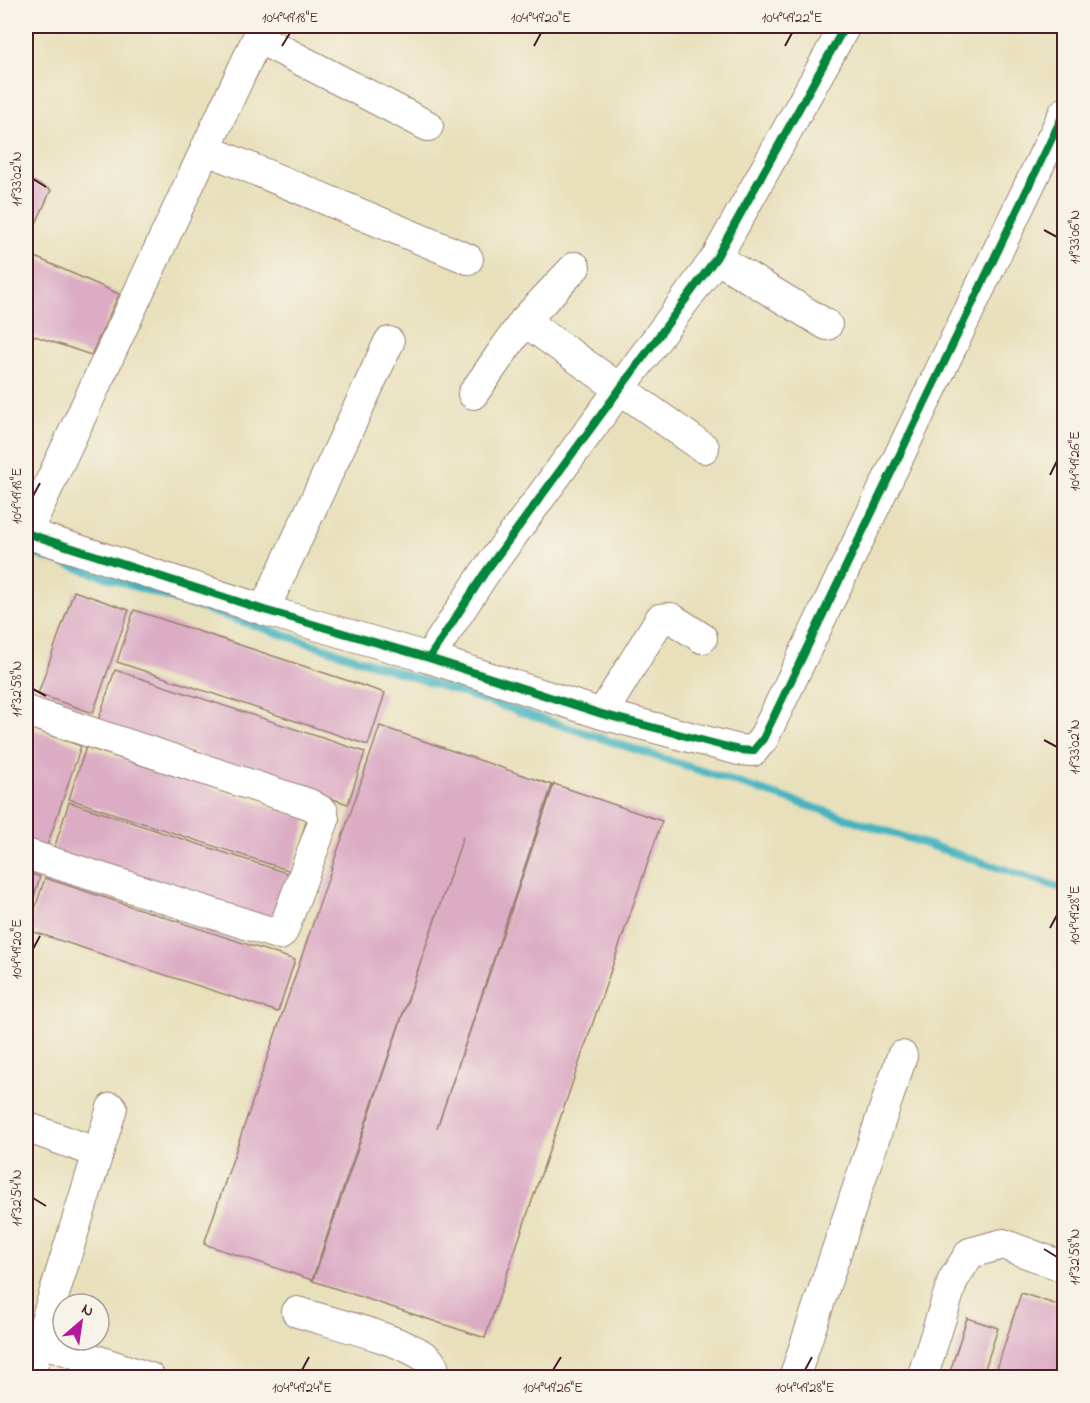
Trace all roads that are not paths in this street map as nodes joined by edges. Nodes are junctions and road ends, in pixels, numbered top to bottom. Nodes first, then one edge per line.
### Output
1 (845, 26) edge
2 (261, 32) edge
3 (1065, 113) edge
4 (428, 126) dead end
5 (205, 150) junction
6 (716, 258) junction
7 (468, 259) dead end
8 (575, 267) dead end
9 (524, 321) junction
10 (827, 325) dead end
11 (389, 342) dead end
12 (620, 390) junction
13 (473, 394) dead end
14 (704, 448) dead end
15 (26, 533) edge
16 (264, 610) junction
17 (702, 638) dead end
18 (429, 658) junction
19 (26, 711) edge
20 (602, 714) junction
21 (26, 854) edge
22 (902, 1056) dead end
23 (112, 1108) dead end
24 (26, 1127) edge
25 (98, 1153) junction
26 (1065, 1267) edge
27 (297, 1312) dead end
28 (32, 1339) edge
29 (28, 1377) edge
30 (150, 1377) edge
31 (435, 1377) edge
32 (794, 1377) edge
33 (922, 1377) edge

1 - 6 street
2 - 4 street
2 - 5 street
3 - 20 street
5 - 7 street
5 - 15 street
6 - 10 street
6 - 12 street
8 - 9 street
9 - 12 street
9 - 13 street
11 - 16 street
12 - 14 street
12 - 18 street
15 - 16 street
16 - 18 street
17 - 20 street
18 - 20 street
19 - 21 street
22 - 32 street
23 - 25 street
24 - 25 street
25 - 28 street
26 - 33 street
27 - 31 street
28 - 29 street
28 - 30 street

